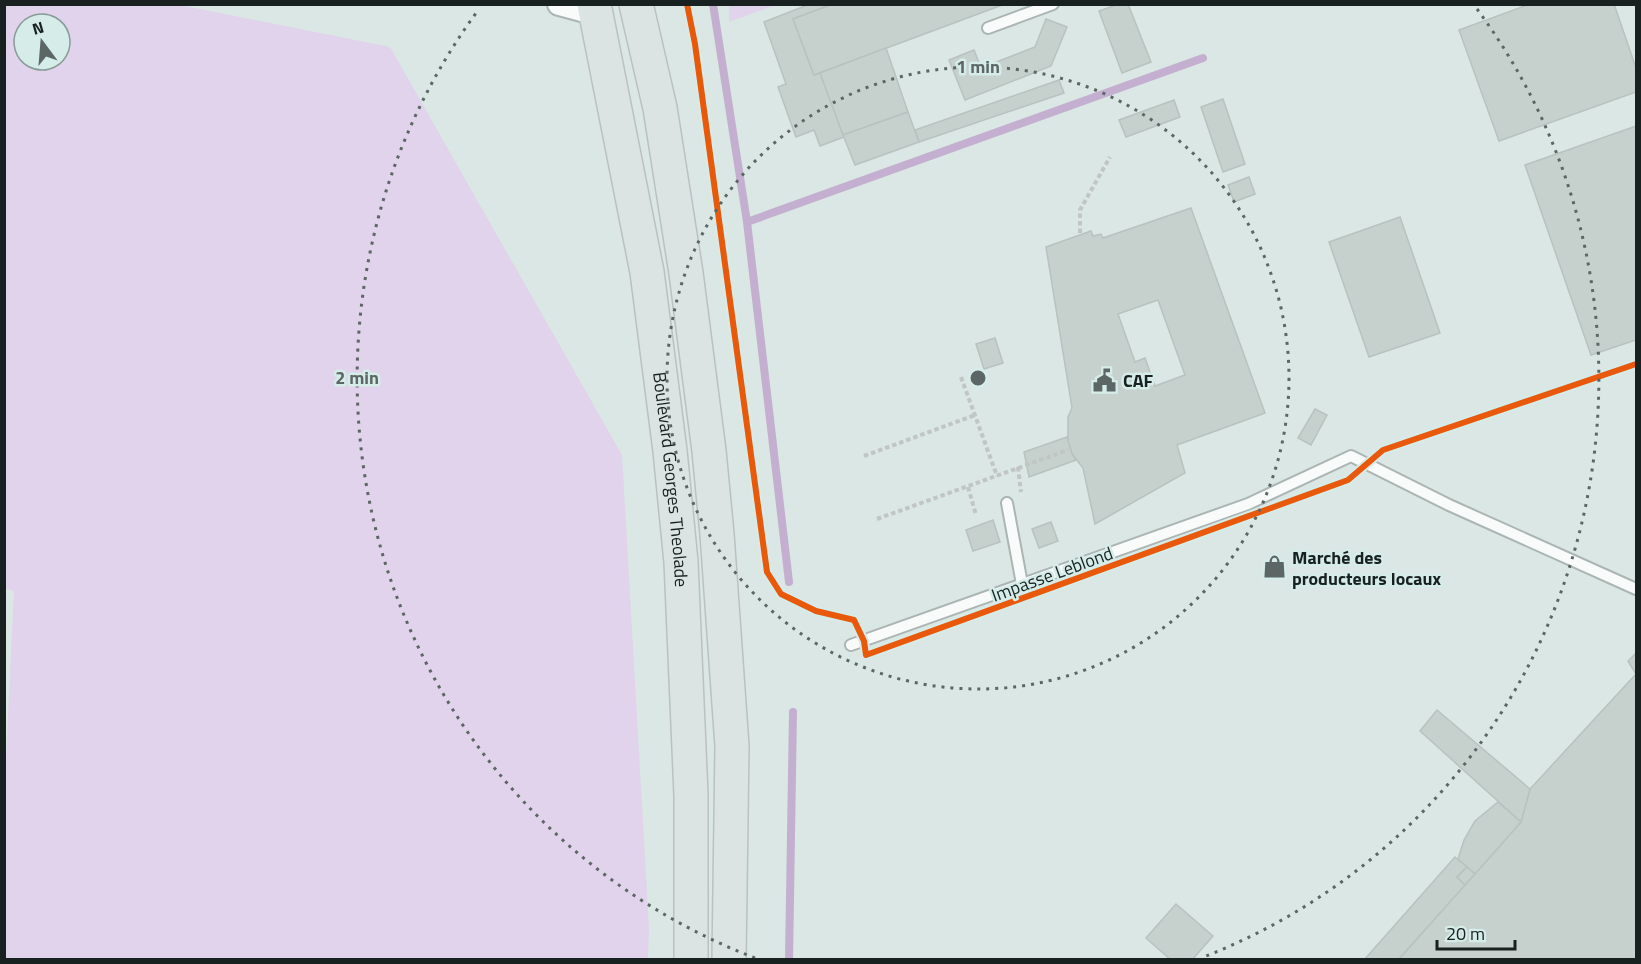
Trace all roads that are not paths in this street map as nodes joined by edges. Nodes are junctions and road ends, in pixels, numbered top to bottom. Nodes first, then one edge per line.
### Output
1 (559, 4) edge
2 (636, 4) edge
3 (1053, 4) edge
4 (595, 9) edge
5 (988, 28) dead end
6 (1007, 503) dead end
7 (1022, 584) junction
8 (1636, 589) edge
9 (851, 645) dead end
10 (691, 960) edge
11 (729, 960) edge

1 - 4 street
2 - 11 main road
3 - 5 lane
4 - 10 main road, Boulevard Georges Theolade
6 - 7 lane
7 - 8 lane, Impasse Leblond
7 - 9 lane, Impasse Leblond

